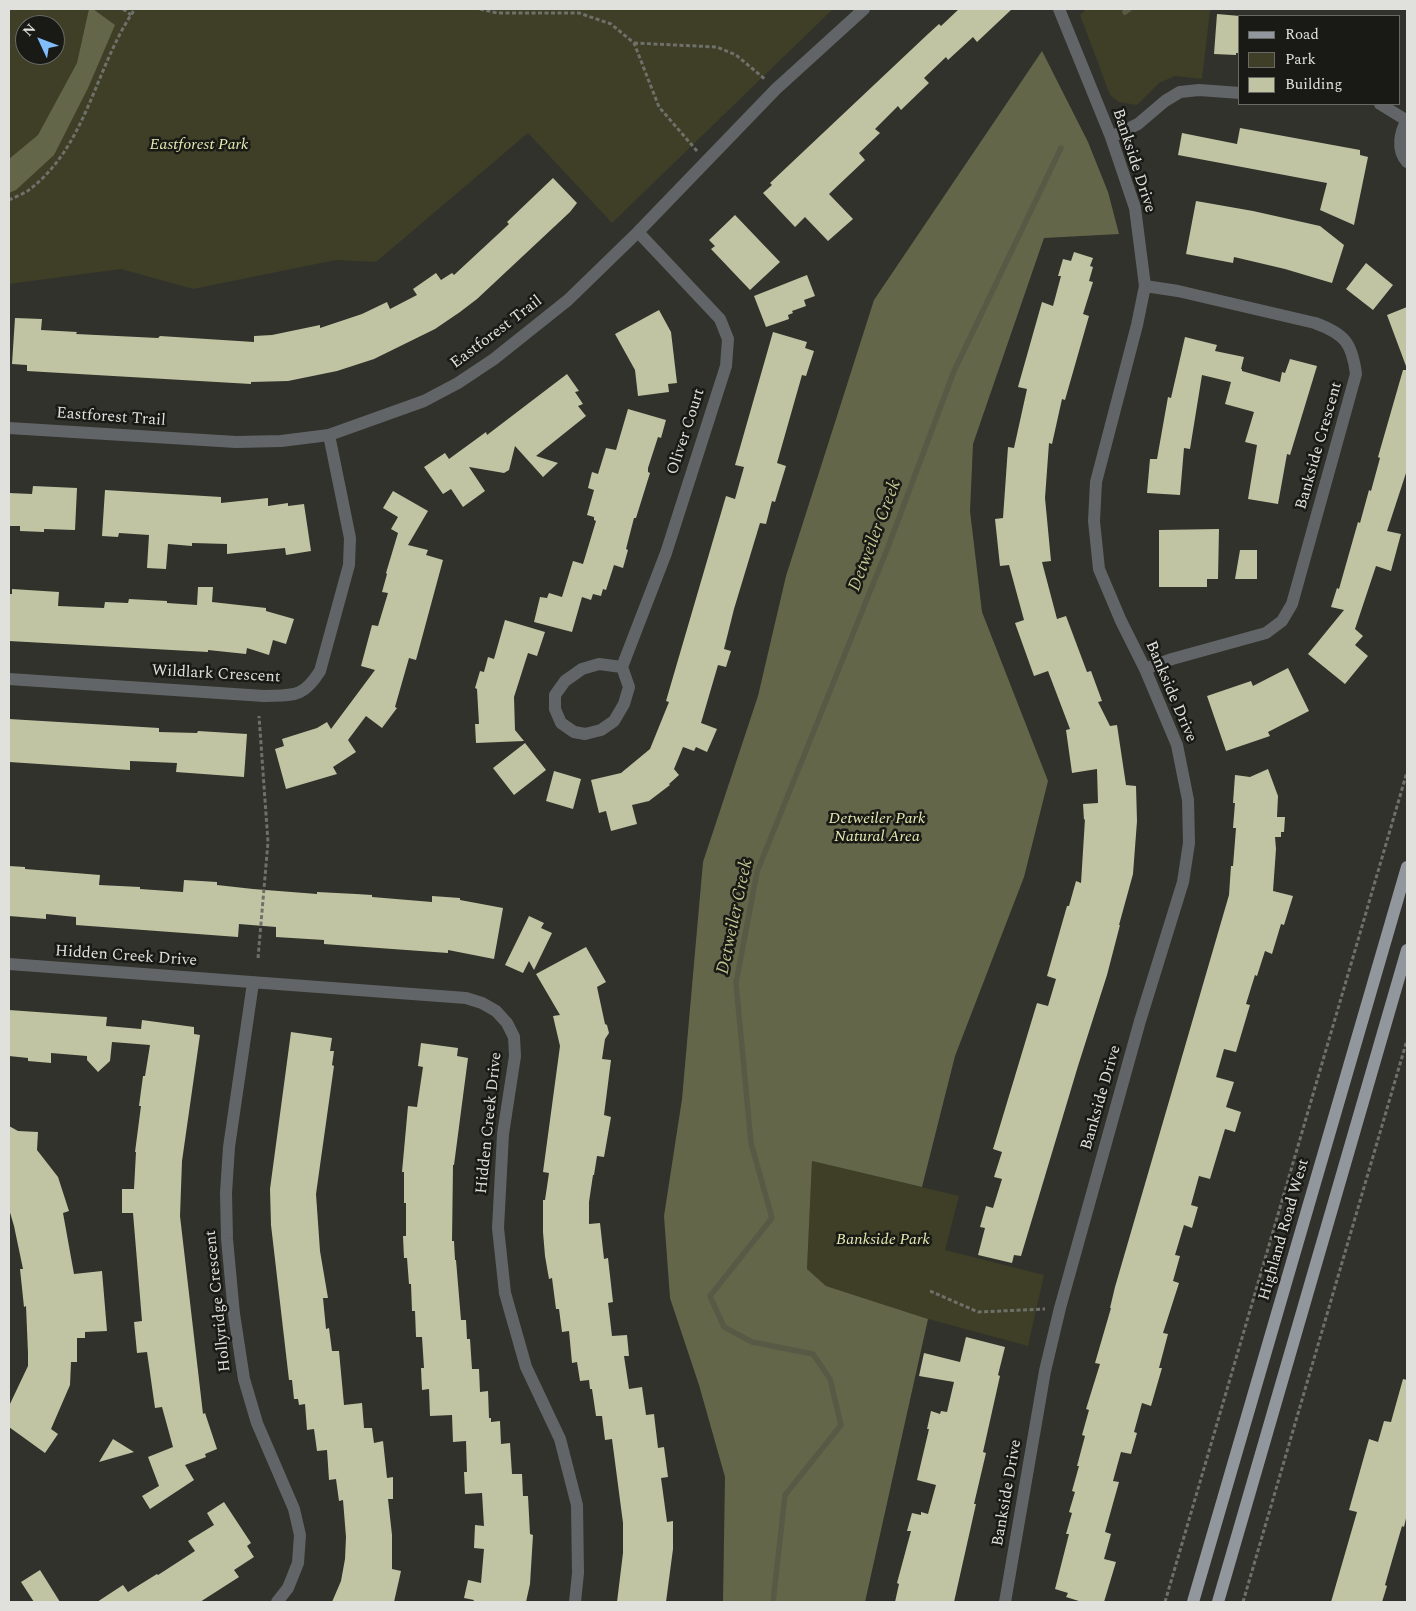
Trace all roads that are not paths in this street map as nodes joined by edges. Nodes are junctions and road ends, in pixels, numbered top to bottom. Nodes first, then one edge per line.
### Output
1 (864, 9) edge
2 (1058, 9) edge
3 (1238, 93) edge
4 (1382, 105) edge
5 (1407, 120) edge
6 (1111, 137) junction
7 (1407, 162) edge
8 (638, 232) junction
9 (1145, 286) junction
10 (9, 428) edge
11 (329, 435) junction
12 (622, 667) junction
13 (1145, 669) junction
14 (9, 679) edge
15 (1407, 867) edge
16 (1407, 950) edge
17 (9, 964) edge
18 (253, 983) junction
19 (277, 1602) edge
20 (575, 1602) edge
21 (1005, 1602) edge
22 (1193, 1602) edge
23 (1218, 1602) edge

1 - 8 street, Eastforest Trail
2 - 6 street, Bankside Drive
3 - 6 street
4 - 5 street
5 - 7 street
6 - 9 street, Bankside Drive
8 - 11 street, Eastforest Trail
8 - 12 street, Oliver Court
9 - 13 street, Bankside Drive
9 - 13 street, Bankside Crescent
10 - 11 street, Eastforest Trail
11 - 14 street, Wildlark Crescent
12 - 12 street
13 - 21 street, Bankside Drive
15 - 22 main road, Highland Road West
16 - 23 main road
17 - 18 street, Hidden Creek Drive
18 - 19 street, Hollyridge Crescent
18 - 20 street, Hidden Creek Drive

